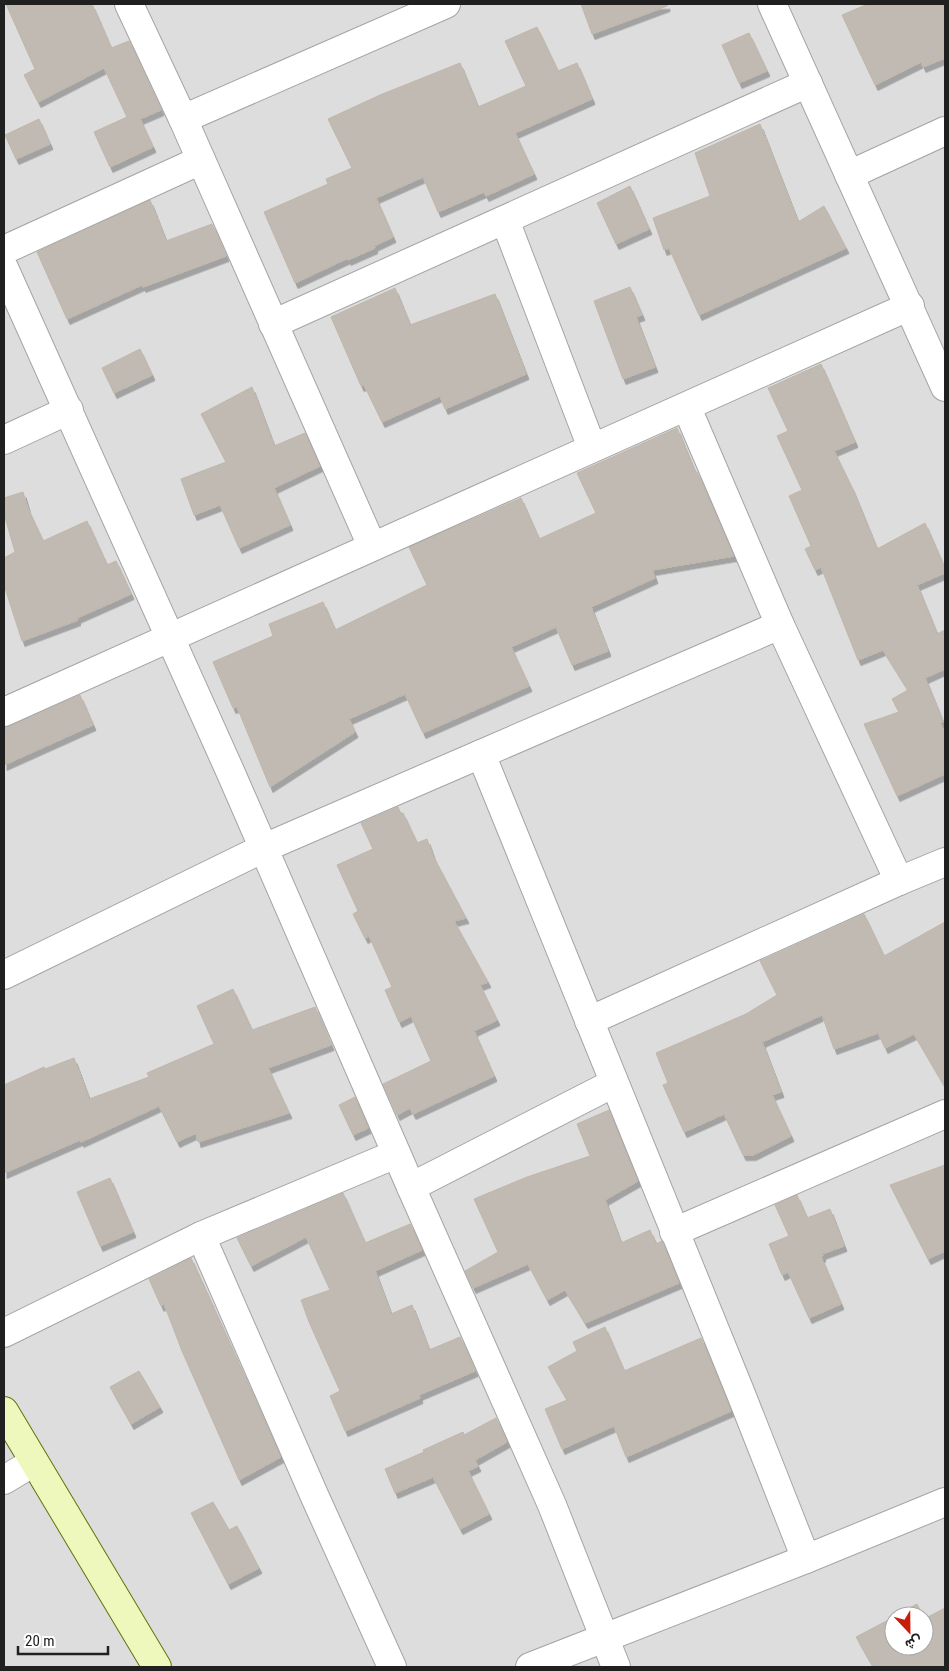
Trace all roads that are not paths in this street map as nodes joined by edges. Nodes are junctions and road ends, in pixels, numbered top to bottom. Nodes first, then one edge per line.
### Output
1 (129, 4) edge
2 (446, 4) edge
3 (772, 4) edge
4 (808, 83) junction
5 (183, 119) junction
6 (945, 131) edge
7 (201, 160) junction
8 (849, 175) junction
9 (505, 220) junction
10 (4, 250) edge
11 (4, 268) edge
12 (910, 306) junction
13 (273, 324) junction
14 (945, 387) edge
15 (687, 408) junction
16 (69, 410) junction
17 (4, 440) edge
18 (592, 448) junction
19 (372, 546) junction
20 (780, 625) junction
21 (170, 636) junction
22 (4, 712) edge
23 (482, 754) junction
24 (264, 848) junction
25 (945, 862) edge
26 (899, 881) junction
27 (4, 975) edge
28 (589, 1021) junction
29 (614, 1083) junction
30 (945, 1114) edge
31 (396, 1154) junction
32 (410, 1187) junction
33 (674, 1232) junction
34 (201, 1236) junction
35 (4, 1333) edge
36 (4, 1411) edge
37 (34, 1462) junction
38 (4, 1480) edge
39 (945, 1502) edge
40 (806, 1559) junction
41 (604, 1638) junction
42 (157, 1667) edge
43 (392, 1667) edge
44 (530, 1667) edge
45 (616, 1667) edge

1 - 5 street
2 - 5 street
3 - 4 street
4 - 8 street
4 - 9 street
5 - 7 street
6 - 8 street
7 - 10 street
7 - 13 street
8 - 12 street
9 - 13 street
9 - 18 street
11 - 16 street
12 - 14 street
12 - 15 street
13 - 19 street
15 - 18 street
15 - 20 street
16 - 17 street
16 - 21 street
18 - 19 street
19 - 21 street
20 - 23 street
20 - 26 street
21 - 22 street
21 - 24 street
23 - 24 street
23 - 28 street
24 - 27 street
24 - 31 street
25 - 26 street
26 - 28 street
28 - 29 street
29 - 32 street
29 - 33 street
30 - 33 street
31 - 32 street
31 - 34 street
32 - 41 street
33 - 40 street
34 - 35 street
34 - 43 street
36 - 37 main road
37 - 38 street
37 - 42 main road
39 - 40 street
40 - 41 street
41 - 44 street
41 - 45 street

